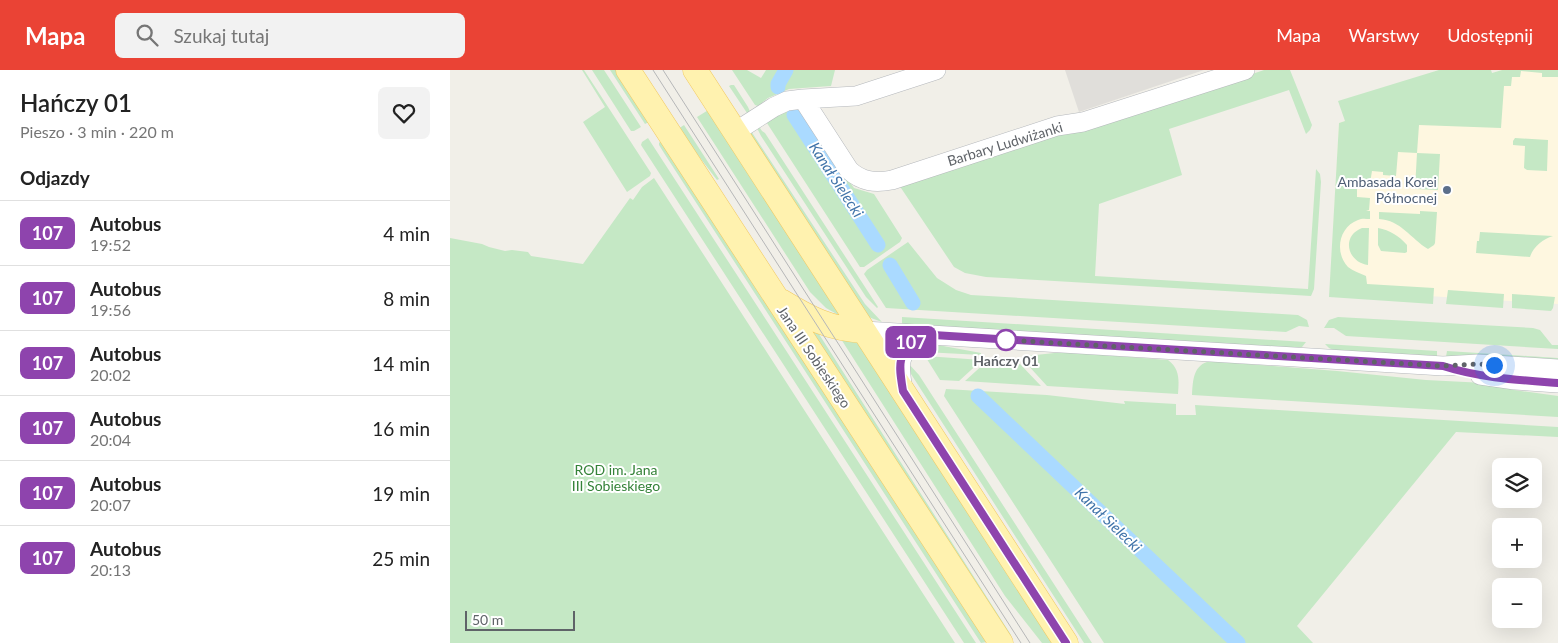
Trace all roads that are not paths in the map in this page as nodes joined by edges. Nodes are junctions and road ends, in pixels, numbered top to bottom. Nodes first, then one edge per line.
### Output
1 (628, 70) edge
2 (695, 70) edge
3 (936, 70) edge
4 (1245, 70) edge
5 (897, 76) edge
6 (803, 98) junction
7 (735, 132) junction
8 (775, 297) junction
9 (864, 331) junction
10 (917, 334) junction
11 (1443, 366) junction
12 (1558, 369) edge
13 (1558, 383) edge
14 (903, 391) junction
15 (1001, 643) edge
16 (1066, 643) edge

1 - 8 main road, Jana III Sobieskiego
2 - 7 main road
3 - 5 street
4 - 6 street, Barbary Ludwiżanki
5 - 6 street
6 - 7 street
7 - 9 main road
8 - 9 main road
8 - 15 main road, Jana III Sobieskiego
9 - 10 street
9 - 14 main road
10 - 11 street
10 - 14 street
11 - 12 street
11 - 13 street
14 - 16 main road

